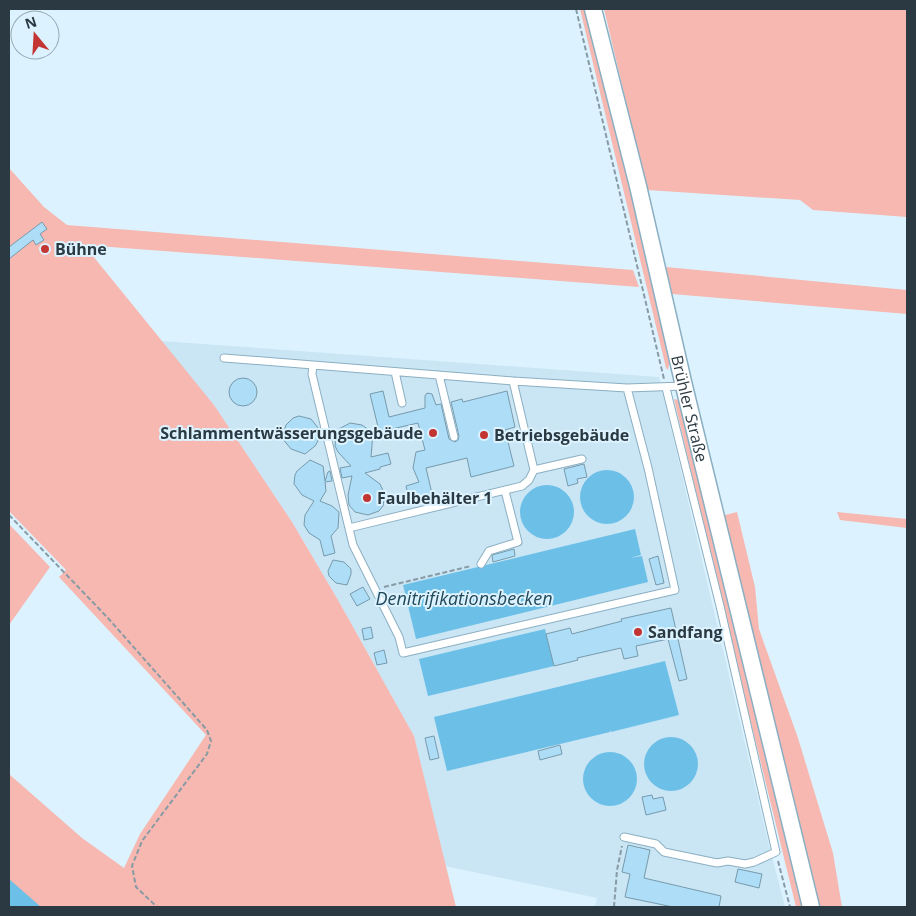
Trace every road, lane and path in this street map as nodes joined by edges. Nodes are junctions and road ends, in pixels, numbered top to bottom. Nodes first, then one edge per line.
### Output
1 (576, 9) edge
2 (593, 9) edge
3 (224, 358) dead end
4 (314, 365) junction
5 (395, 372) junction
6 (439, 375) junction
7 (513, 381) junction
8 (684, 386) junction
9 (627, 388) junction
10 (666, 388) junction
11 (402, 403) dead end
12 (454, 436) dead end
13 (582, 459) dead end
14 (534, 470) junction
15 (505, 491) junction
16 (9, 515) edge
17 (349, 528) junction
18 (481, 564) joint
19 (375, 590) junction
20 (624, 837) joint
21 (776, 852) junction
22 (157, 907) edge
23 (614, 907) edge
24 (790, 907) edge
25 (811, 907) edge

1 - 10 path
2 - 8 street, Brühler Straße
3 - 4 lane
4 - 5 lane
4 - 17 lane
5 - 6 lane
5 - 11 lane
6 - 7 lane
6 - 12 lane
7 - 9 lane
7 - 14 lane
8 - 10 lane
8 - 25 street, Brühler Straße
9 - 10 lane
9 - 19 lane
10 - 21 lane
13 - 14 lane
14 - 15 lane
15 - 17 lane
15 - 18 lane
16 - 22 path
17 - 19 lane
18 - 19 path
20 - 21 lane
20 - 23 path
21 - 24 path

